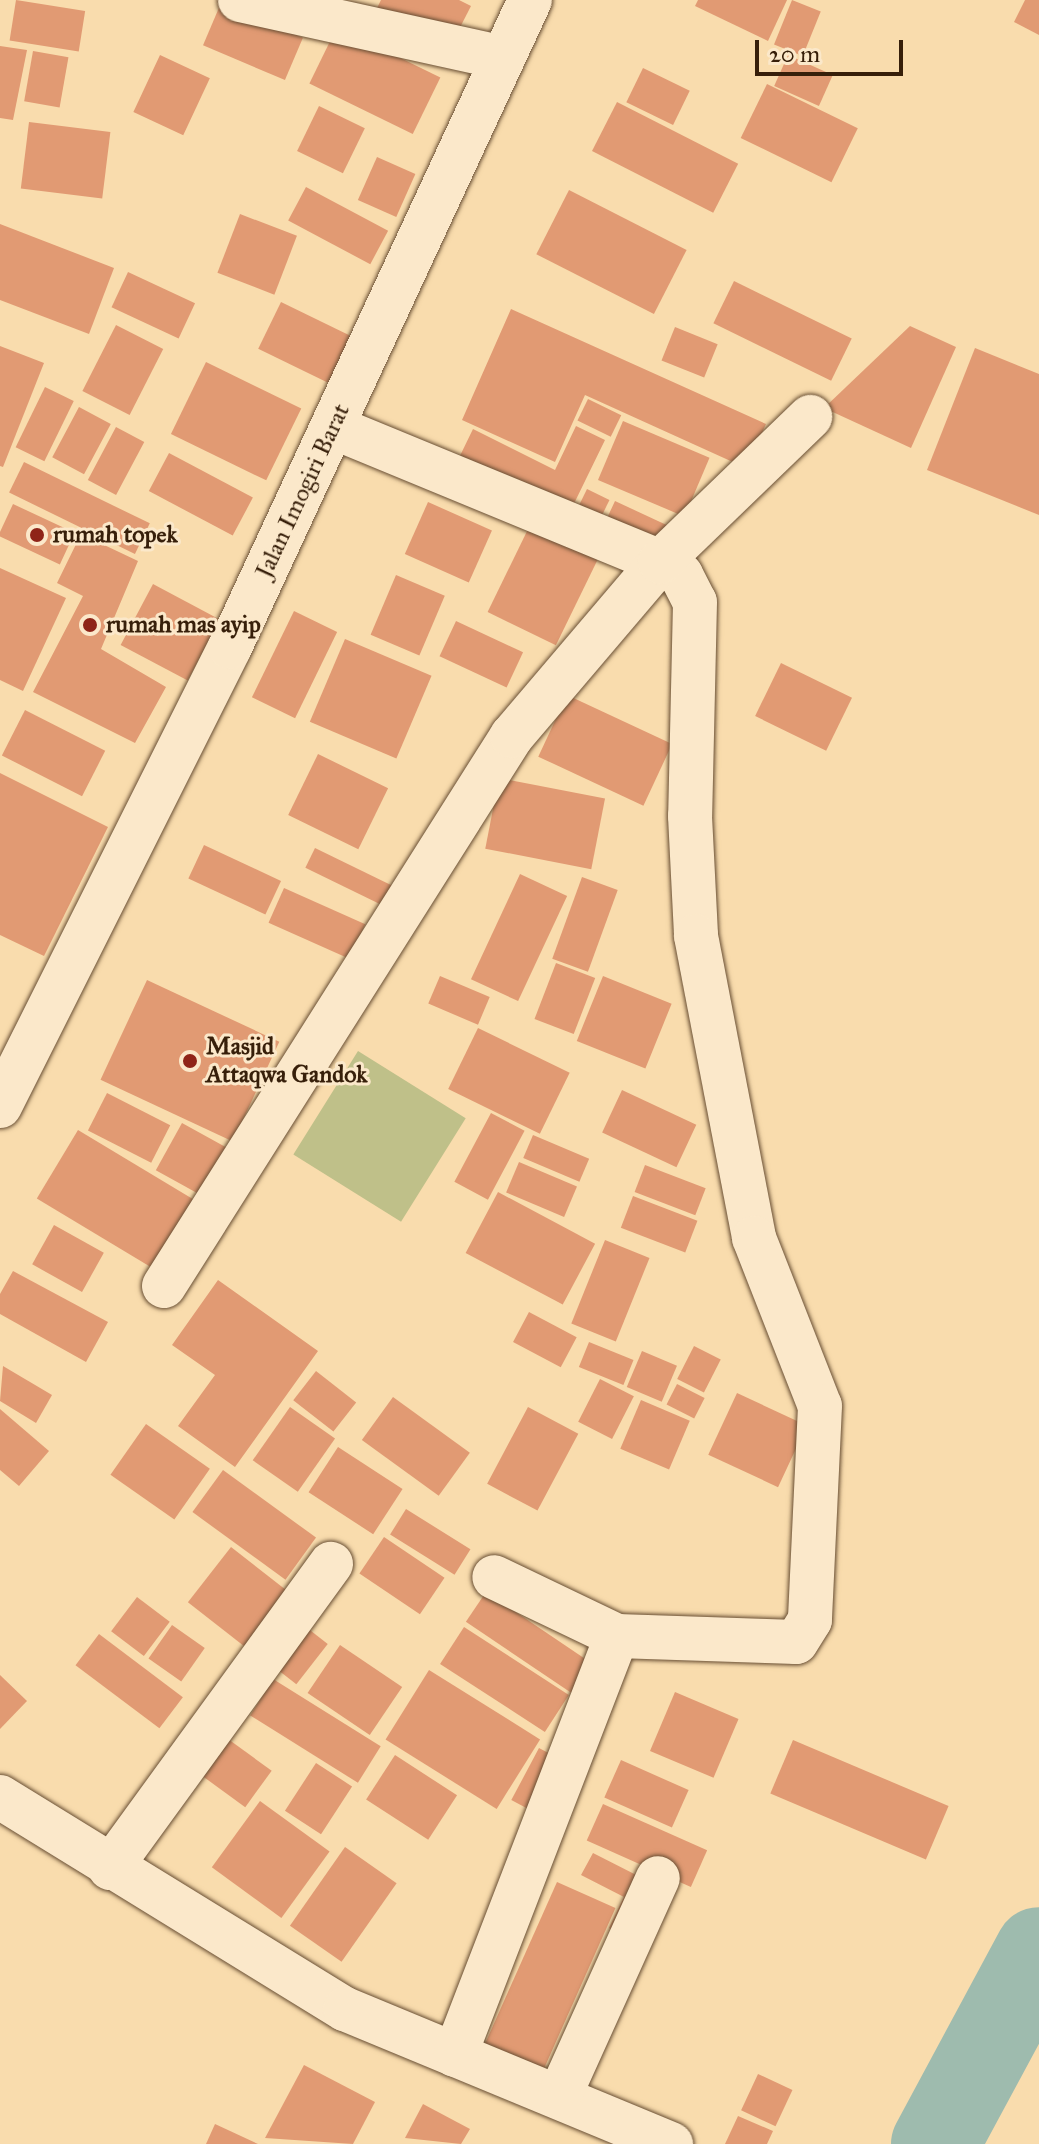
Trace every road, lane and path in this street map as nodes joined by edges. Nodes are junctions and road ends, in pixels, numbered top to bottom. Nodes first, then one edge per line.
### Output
1 (240, 0) edge
2 (530, 0) edge
3 (503, 58) junction
4 (810, 417) dead end
5 (333, 427) junction
6 (660, 562) junction
7 (3, 1092) edge
8 (164, 1286) dead end
9 (331, 1564) dead end
10 (494, 1577) dead end
11 (617, 1636) junction
12 (0, 1797) edge
13 (110, 1868) junction
14 (658, 1878) dead end
15 (455, 2055) junction
16 (559, 2097) junction
17 (671, 2144) edge

1 - 3 street
2 - 3 street, Jalan Imogiri Barat
3 - 5 street, Jalan Imogiri Barat
4 - 6 street
5 - 6 street
5 - 7 street, Jalan Imogiri Barat
6 - 8 street
6 - 11 street
9 - 13 street
10 - 11 street
11 - 15 street
12 - 13 street
13 - 15 street
14 - 16 street
15 - 16 street
16 - 17 street

